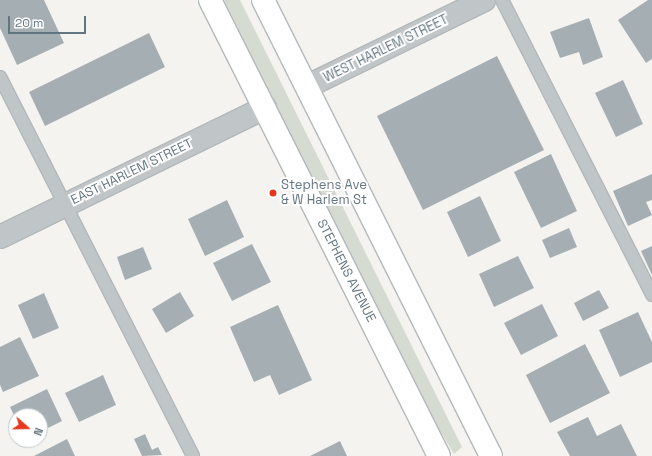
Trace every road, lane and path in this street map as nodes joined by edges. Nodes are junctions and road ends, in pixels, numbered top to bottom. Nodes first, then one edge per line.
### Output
1 (210, 0) edge
2 (263, 0) edge
3 (484, 0) edge
4 (502, 0) edge
5 (0, 77) edge
6 (308, 86) junction
7 (265, 108) junction
8 (65, 205) junction
9 (0, 237) edge
10 (652, 295) edge
11 (193, 456) edge
12 (439, 456) edge
13 (491, 456) edge

1 - 7 main road, STEPHENS AVENUE
2 - 6 main road
3 - 6 street, WEST HARLEM STREET
4 - 10 lane
5 - 8 lane
6 - 13 main road
7 - 8 street, EAST HARLEM STREET
7 - 12 main road, STEPHENS AVENUE
8 - 9 street, EAST HARLEM STREET
8 - 11 lane

